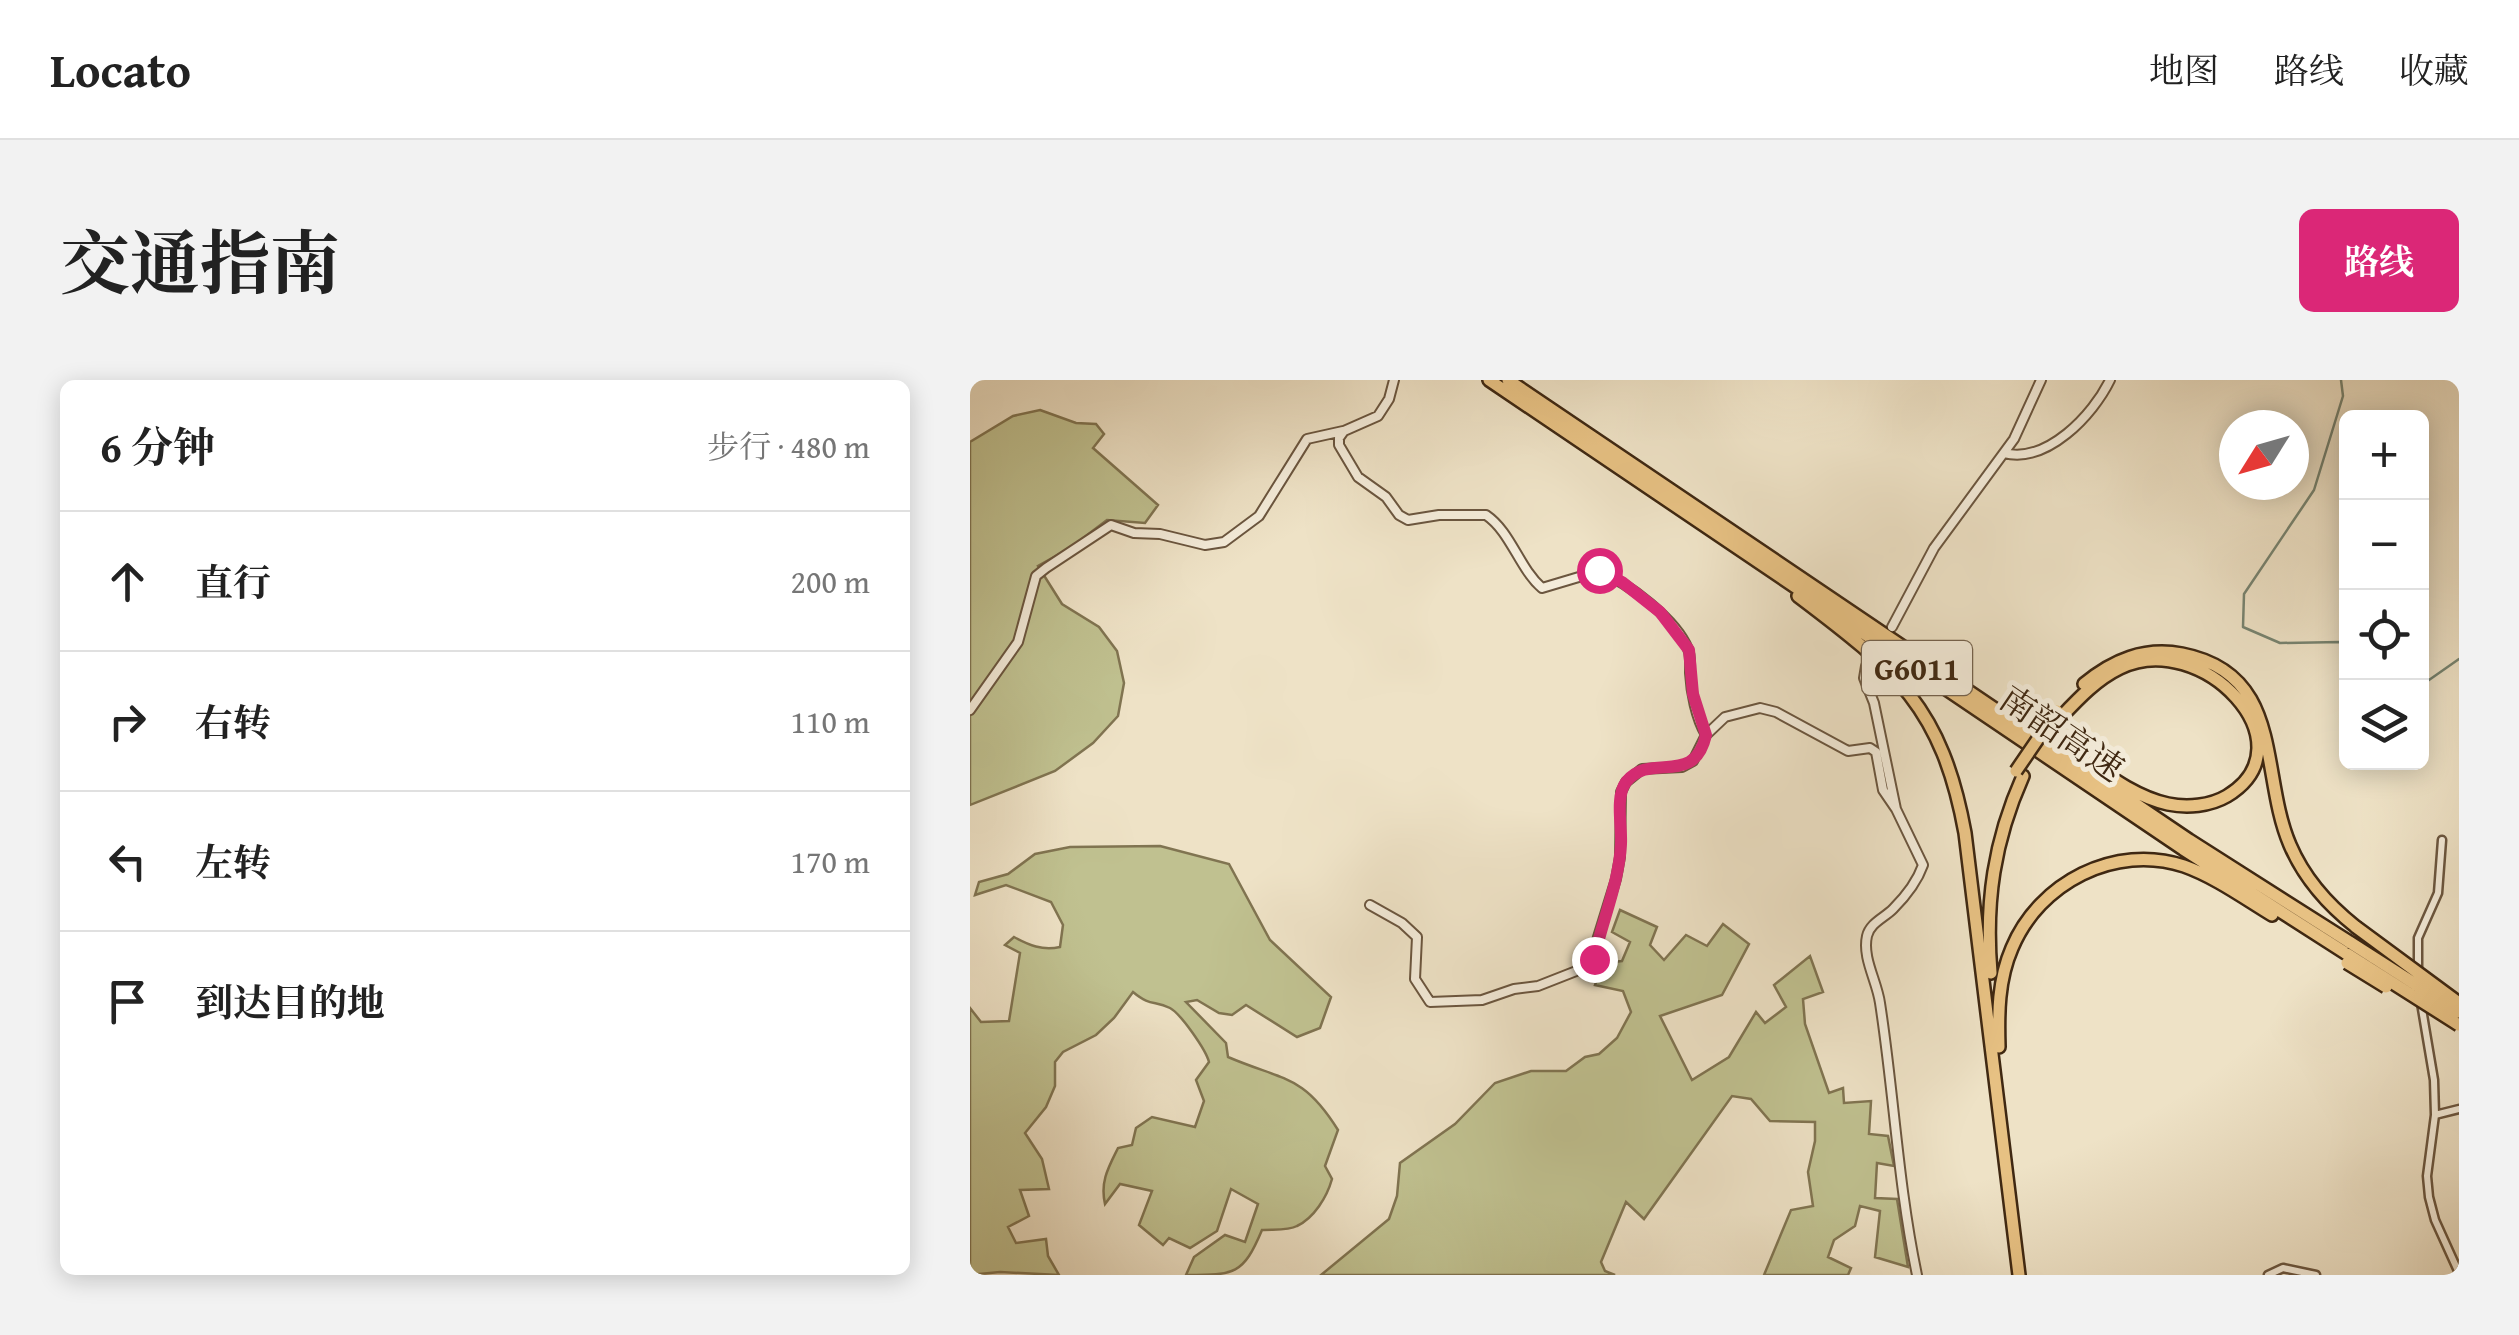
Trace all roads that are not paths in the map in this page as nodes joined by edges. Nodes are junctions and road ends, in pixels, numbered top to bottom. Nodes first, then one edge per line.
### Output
1 (1394, 380) edge
2 (1489, 380) edge
3 (1508, 380) edge
4 (2041, 380) edge
5 (2110, 380) edge
6 (1344, 431) junction
7 (2004, 454) junction
8 (1688, 512) junction
9 (1892, 626) dead end
10 (1918, 656) junction
11 (1866, 666) dead end
12 (970, 710) edge
13 (2059, 713) junction
14 (1706, 735) junction
15 (2020, 774) junction
16 (1896, 809) junction
17 (2442, 840) dead end
18 (1370, 904) dead end
19 (2348, 953) junction
20 (1981, 954) junction
21 (2459, 1003) edge
22 (2459, 1012) edge
23 (2459, 1025) edge
24 (1999, 1056) junction
25 (2459, 1109) edge
26 (2435, 1115) junction
27 (2459, 1273) edge
28 (1917, 1275) edge
29 (2022, 1275) edge
30 (2268, 1275) edge
31 (2316, 1275) edge

1 - 6 street
2 - 8 highway, 南韶高速 / G6011
3 - 10 highway, 南韶高速 / G6011
4 - 7 street
5 - 7 street
6 - 12 street
6 - 14 street
7 - 9 street
8 - 19 highway, 南韶高速 / G6011
8 - 20 highway
10 - 13 highway
10 - 19 highway, 南韶高速 / G6011
11 - 16 street
13 - 15 highway
13 - 21 highway, bridge
14 - 16 street
14 - 18 street
15 - 20 highway
15 - 24 highway
16 - 28 street
17 - 26 street
19 - 22 highway, 南韶高速 / G6011, bridge
19 - 23 highway, bridge
19 - 24 highway
20 - 29 highway
24 - 29 highway
25 - 26 street
26 - 27 street
30 - 31 street

